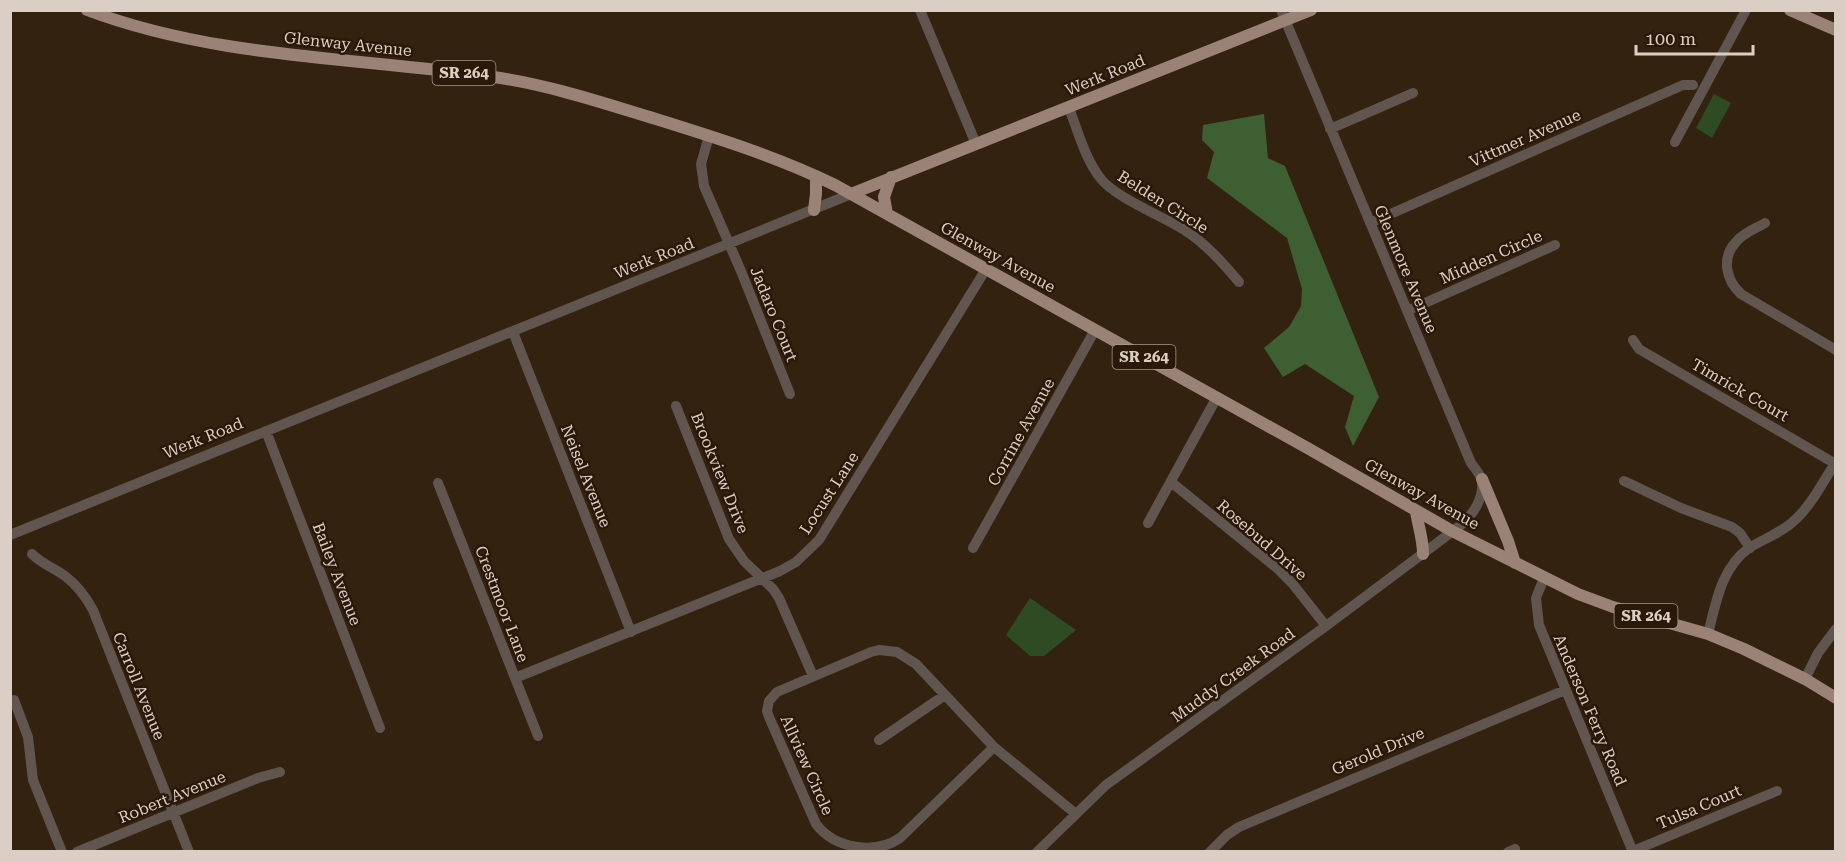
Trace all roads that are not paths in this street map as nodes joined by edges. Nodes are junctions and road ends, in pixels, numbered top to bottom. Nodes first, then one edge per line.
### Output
1 (87, 10) edge
2 (920, 10) edge
3 (1311, 10) edge
4 (1746, 10) edge
5 (1790, 10) edge
6 (1283, 16) edge
7 (1836, 30) edge
8 (1694, 85) dead end
9 (1413, 93) dead end
10 (1069, 108) junction
11 (1330, 129) junction
12 (709, 136) junction
13 (1675, 142) dead end
14 (976, 144) junction
15 (816, 176) junction
16 (891, 177) junction
17 (851, 194) junction
18 (814, 210) junction
19 (887, 214) junction
20 (1765, 223) dead end
21 (1370, 224) junction
22 (729, 245) junction
23 (1555, 245) dead end
24 (986, 269) junction
25 (1239, 282) dead end
26 (1407, 311) junction
27 (1095, 330) junction
28 (513, 332) junction
29 (1633, 340) dead end
30 (1836, 350) edge
31 (790, 394) dead end
32 (1217, 397) junction
33 (676, 406) dead end
34 (266, 431) junction
35 (1835, 463) edge
36 (1482, 479) junction
37 (1624, 481) dead end
38 (1171, 482) junction
39 (438, 483) dead end
40 (1416, 511) junction
41 (1148, 523) dead end
42 (1452, 531) junction
43 (10, 535) edge
44 (973, 548) dead end
45 (1750, 548) junction
46 (32, 554) dead end
47 (1423, 554) junction
48 (1515, 563) junction
49 (1544, 578) junction
50 (761, 579) junction
51 (1326, 626) junction
52 (1836, 629) edge
53 (631, 632) junction
54 (1707, 634) junction
55 (813, 676) junction
56 (515, 678) junction
57 (1805, 678) junction
58 (1565, 690) junction
59 (945, 695) junction
60 (1836, 698) edge
61 (14, 700) dead end
62 (380, 728) dead end
63 (538, 736) dead end
64 (879, 740) dead end
65 (994, 747) junction
66 (280, 772) dead end
67 (1777, 791) dead end
68 (174, 813) junction
69 (1076, 814) junction
70 (1633, 851) edge
71 (62, 852) edge
72 (77, 852) edge
73 (189, 852) edge
74 (1037, 852) edge
75 (1210, 852) edge

1 - 12 main road, Glenway Avenue / SR 264
2 - 14 street
3 - 6 main road, Werk Road
4 - 13 street
5 - 7 main road
6 - 10 main road, Werk Road
6 - 11 street, Glenmore Avenue
8 - 21 street, Vittmer Avenue
9 - 11 street
10 - 14 main road, Werk Road
10 - 25 street, Belden Circle
11 - 21 street, Glenmore Avenue
12 - 15 main road, Glenway Avenue / SR 264
12 - 22 street, Jadaro Court
14 - 16 main road, Werk Road
15 - 17 main road, Glenway Avenue / SR 264
15 - 18 main road
16 - 17 main road, Werk Road
16 - 19 main road
17 - 18 street, Werk Road
17 - 19 main road, Glenway Avenue / SR 264
18 - 22 street, Werk Road
19 - 24 main road, Glenway Avenue / SR 264
20 - 30 street
21 - 26 street, Glenmore Avenue
22 - 28 street, Werk Road
22 - 31 street, Jadaro Court
23 - 26 street, Midden Circle
24 - 27 main road, Glenway Avenue / SR 264
24 - 50 street, Locust Lane
26 - 36 street, Glenmore Avenue
27 - 32 main road, Glenway Avenue / SR 264
27 - 44 street, Corrine Avenue
28 - 34 street, Werk Road
28 - 53 street, Neisel Avenue
29 - 35 street, Timrick Court
32 - 38 street
32 - 40 main road, Glenway Avenue / SR 264
33 - 50 street, Brookview Drive
34 - 43 street, Werk Road
34 - 62 street, Bailey Avenue
35 - 45 street
36 - 42 street
36 - 48 main road
37 - 45 street
38 - 41 street
38 - 51 street, Rosebud Drive
39 - 56 street, Crestmoor Lane
40 - 42 main road, Glenway Avenue / SR 264
40 - 47 main road
42 - 47 street, Muddy Creek Road
42 - 48 main road, Glenway Avenue / SR 264
45 - 54 street
46 - 68 street, Carroll Avenue
47 - 51 street, Muddy Creek Road
48 - 49 main road, Glenway Avenue / SR 264
49 - 54 main road, Glenway Avenue / SR 264
49 - 58 street, Anderson Ferry Road
50 - 53 street, Locust Lane
50 - 55 street, Brookview Drive
51 - 69 street, Muddy Creek Road
52 - 57 street
53 - 56 street, Locust Lane
54 - 57 main road, Glenway Avenue / SR 264
55 - 59 street, Allview Circle
55 - 65 street, Allview Circle
56 - 63 street, Crestmoor Lane
57 - 60 main road, Glenway Avenue / SR 264
58 - 70 street, Anderson Ferry Road
58 - 75 street, Gerold Drive
59 - 64 street
59 - 65 street, Allview Circle
61 - 71 street
65 - 69 street, Allview Circle
66 - 68 street, Robert Avenue
67 - 70 street, Tulsa Court
68 - 72 street, Robert Avenue
68 - 73 street, Carroll Avenue
69 - 74 street, Muddy Creek Road

